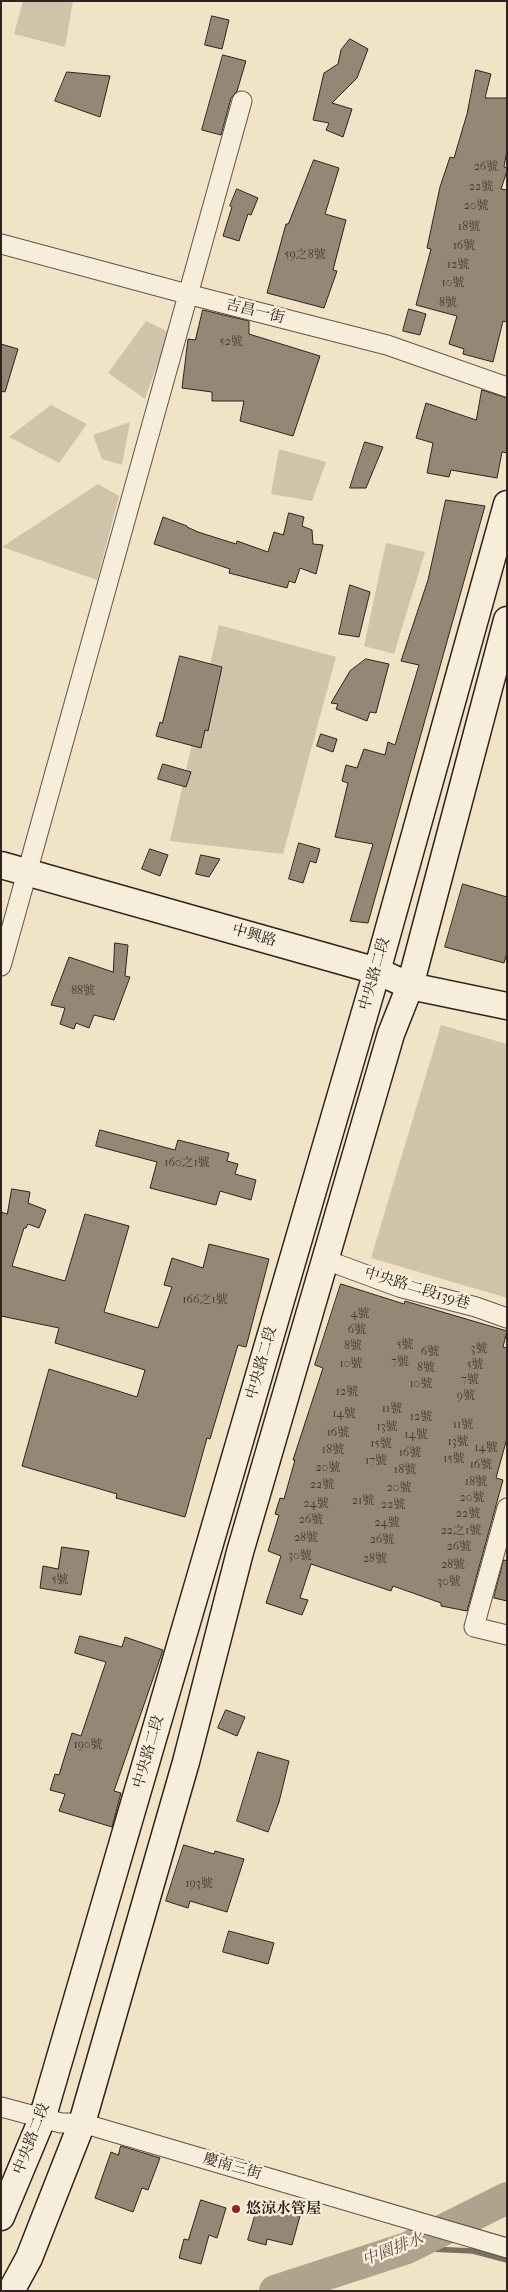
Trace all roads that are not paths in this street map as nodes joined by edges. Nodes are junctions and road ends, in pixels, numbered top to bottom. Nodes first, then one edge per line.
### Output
1 (242, 101) dead end
2 (1, 244) edge
3 (187, 294) junction
4 (507, 387) edge
5 (507, 504) edge
6 (507, 620) edge
7 (1, 865) edge
8 (27, 873) junction
9 (1, 966) edge
10 (377, 971) junction
11 (410, 986) junction
12 (507, 1006) edge
13 (326, 1260) junction
14 (507, 1318) edge
15 (507, 1508) edge
16 (507, 1635) edge
17 (1, 2107) edge
18 (62, 2122) junction
19 (1, 2217) edge
20 (507, 2248) edge
21 (11, 2291) edge

1 - 3 street
2 - 3 street, 吉昌一街
3 - 4 street, 吉昌一街
3 - 8 street
5 - 10 street, 中央路二段
6 - 11 street, 中央路二段
7 - 8 street, 中興路
8 - 9 street
8 - 10 street, 中興路
10 - 11 street, 中興路
10 - 18 street, 中央路二段
11 - 12 street, 中興路
11 - 13 street, 中央路二段
13 - 14 street, 中央路二段139巷
13 - 18 street, 中央路二段
15 - 16 street
17 - 18 street, 慶南三街
18 - 19 street, 中央路二段
18 - 20 street, 慶南三街
18 - 21 street, 中央路二段

